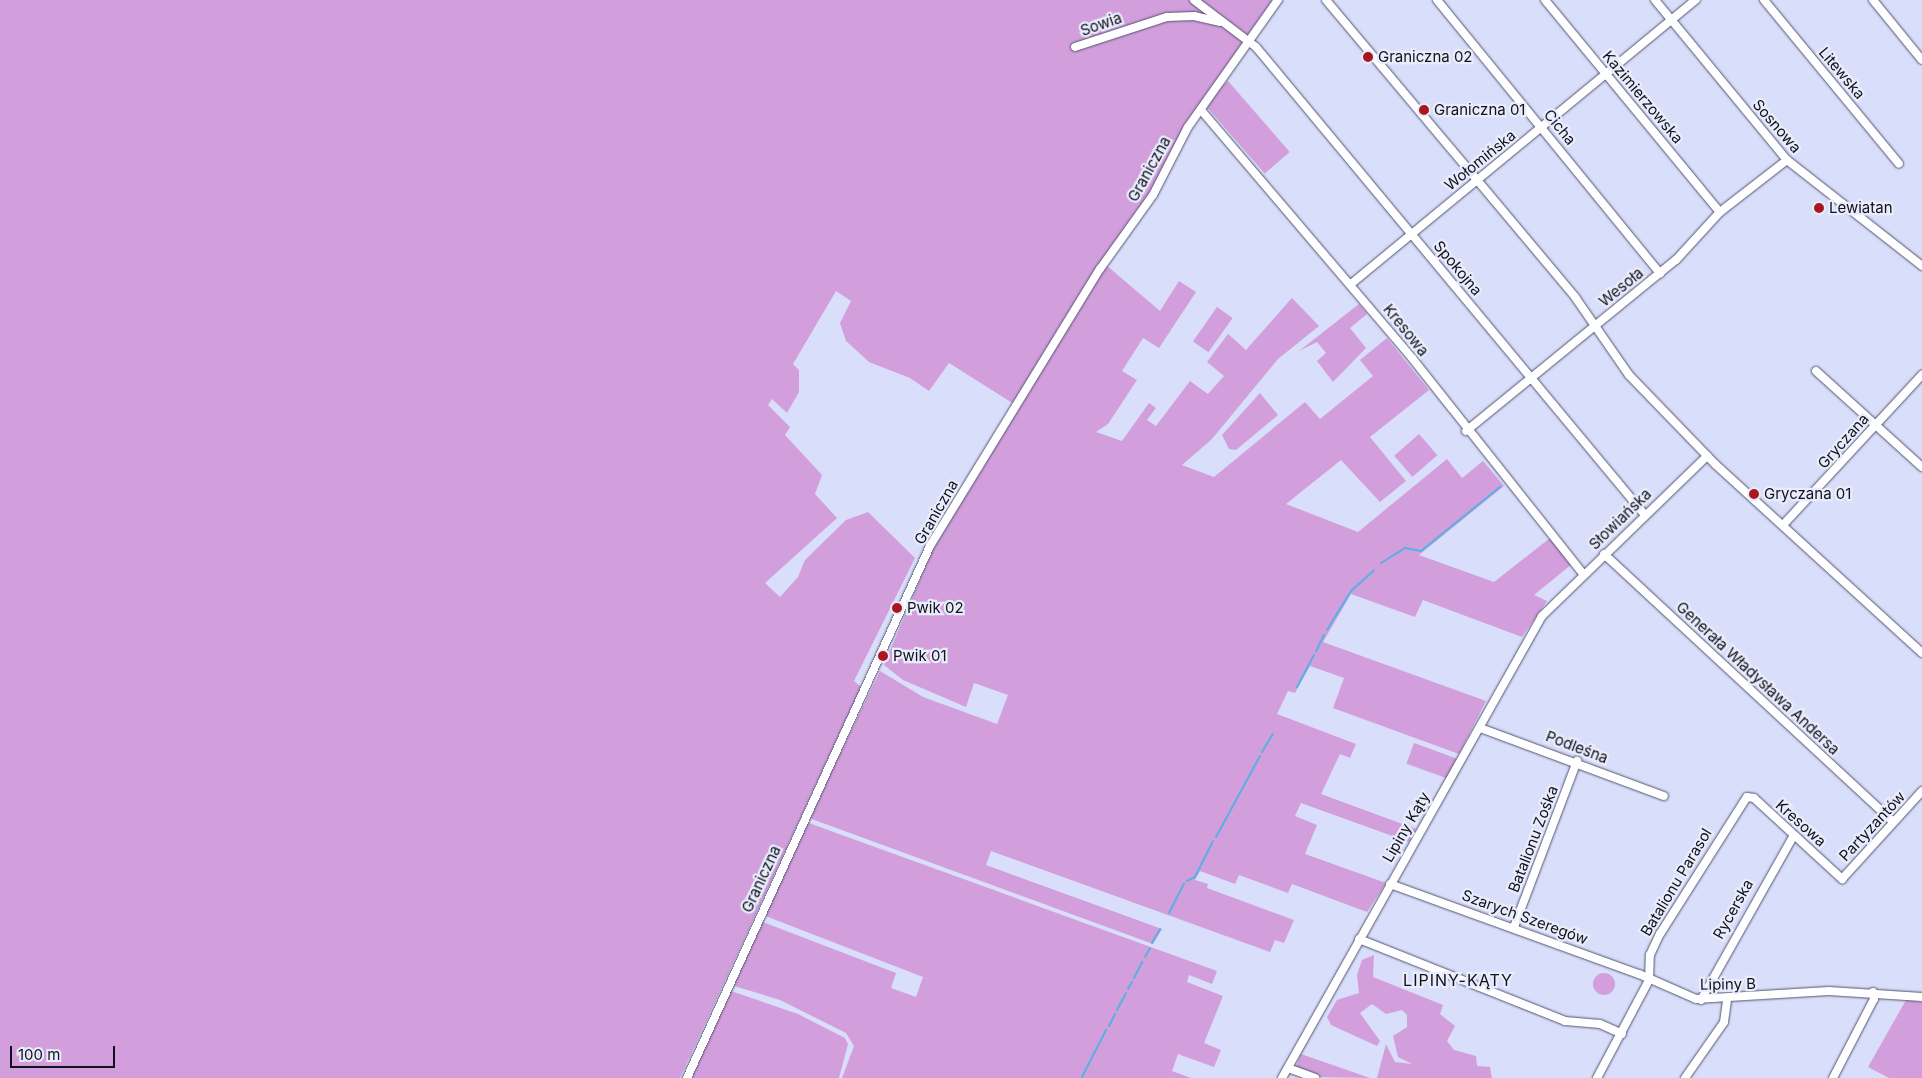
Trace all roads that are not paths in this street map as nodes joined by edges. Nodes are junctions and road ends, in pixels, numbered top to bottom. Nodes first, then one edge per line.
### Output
1 (1194, 0) edge
2 (1278, 0) edge
3 (1326, 0) edge
4 (1437, 0) edge
5 (1545, 0) edge
6 (1655, 0) edge
7 (1696, 0) edge
8 (1764, 0) edge
9 (1873, 0) edge
10 (1671, 20) junction
11 (1224, 23) junction
12 (1249, 40) junction
13 (1075, 47) dead end
14 (1922, 60) edge
15 (1606, 74) junction
16 (1201, 110) junction
17 (1542, 127) junction
18 (1787, 160) junction
19 (1900, 164) dead end
20 (1477, 181) junction
21 (1720, 212) junction
22 (1411, 235) junction
23 (1922, 266) edge
24 (1660, 273) junction
25 (1351, 284) junction
26 (1594, 326) junction
27 (1816, 371) dead end
28 (1922, 375) edge
29 (1531, 378) junction
30 (1876, 426) junction
31 (1466, 431) junction
32 (1707, 456) junction
33 (1922, 467) edge
34 (1645, 515) junction
35 (1783, 525) junction
36 (1604, 554) junction
37 (1583, 574) junction
38 (1553, 603) joint
39 (1922, 653) edge
40 (1480, 728) junction
41 (1577, 761) junction
42 (1922, 792) edge
43 (1664, 796) dead end
44 (1741, 802) joint
45 (1893, 822) junction
46 (1794, 835) junction
47 (1842, 879) joint
48 (1390, 884) junction
49 (1514, 927) junction
50 (1359, 939) junction
51 (1649, 980) junction
52 (1873, 992) junction
53 (1922, 997) edge
54 (1701, 1000) junction
55 (1727, 1000) junction
56 (1622, 1034) junction
57 (1288, 1068) junction
58 (687, 1078) edge
59 (1282, 1078) edge
60 (1315, 1078) edge
61 (1597, 1078) edge
62 (1685, 1078) edge
63 (1833, 1078) edge

1 - 11 street, Spokojna
2 - 12 street, Graniczna
3 - 20 street
4 - 17 street, Cicha
5 - 15 street, Kazimierzowska
6 - 10 street, Sosnowa
7 - 10 street, Wołomińska
8 - 19 street, Litewska
9 - 14 street
10 - 15 street, Wołomińska
10 - 18 street, Sosnowa
11 - 12 street, Spokojna
11 - 13 street, Sowia
12 - 16 street, Graniczna
12 - 22 street, Spokojna
15 - 17 street, Wołomińska
15 - 21 street, Kazimierzowska
16 - 25 street, Kresowa
16 - 58 street, Graniczna
17 - 20 street, Wołomińska
17 - 24 street, Cicha
18 - 21 street, Wesoła
18 - 23 street, Sosnowa
20 - 22 street, Wołomińska
20 - 26 street
21 - 24 street, Wesoła
22 - 25 street, Wołomińska
22 - 29 street, Spokojna
24 - 26 street, Wesoła
25 - 31 street, Kresowa
26 - 29 street, Wesoła
26 - 32 street
27 - 30 street
28 - 30 street, Gryczana
29 - 31 street, Wesoła
29 - 34 street, Spokojna
30 - 33 street
30 - 35 street, Gryczana
31 - 37 street, Kresowa
32 - 34 street, Słowiańska
32 - 35 street
34 - 36 street, Słowiańska
35 - 39 street
36 - 37 street, Słowiańska
36 - 45 street, Generała Władysława Andersa
37 - 38 street, Słowiańska
38 - 40 street, Lipiny Kąty
40 - 41 street, Podleśna
40 - 48 street, Lipiny Kąty
41 - 43 street, Podleśna
41 - 49 street, Batalionu Zośka
42 - 45 street, Partyzantów
44 - 46 street, Kresowa
44 - 51 street, Batalionu Parasol
45 - 47 street, Partyzantów
46 - 47 street, Kresowa
46 - 54 street, Rycerska
48 - 49 street, Szarych Szeregów
48 - 50 street, Lipiny Kąty
49 - 51 street, Szarych Szeregów
50 - 56 street
50 - 57 street, Lipiny Kąty
51 - 54 street, Lipiny B
51 - 56 street
52 - 53 street, Lipiny B
52 - 55 street, Lipiny B
52 - 63 street
54 - 55 street, Lipiny B
55 - 62 street
56 - 61 street
57 - 59 street, Lipiny Kąty
57 - 60 street

